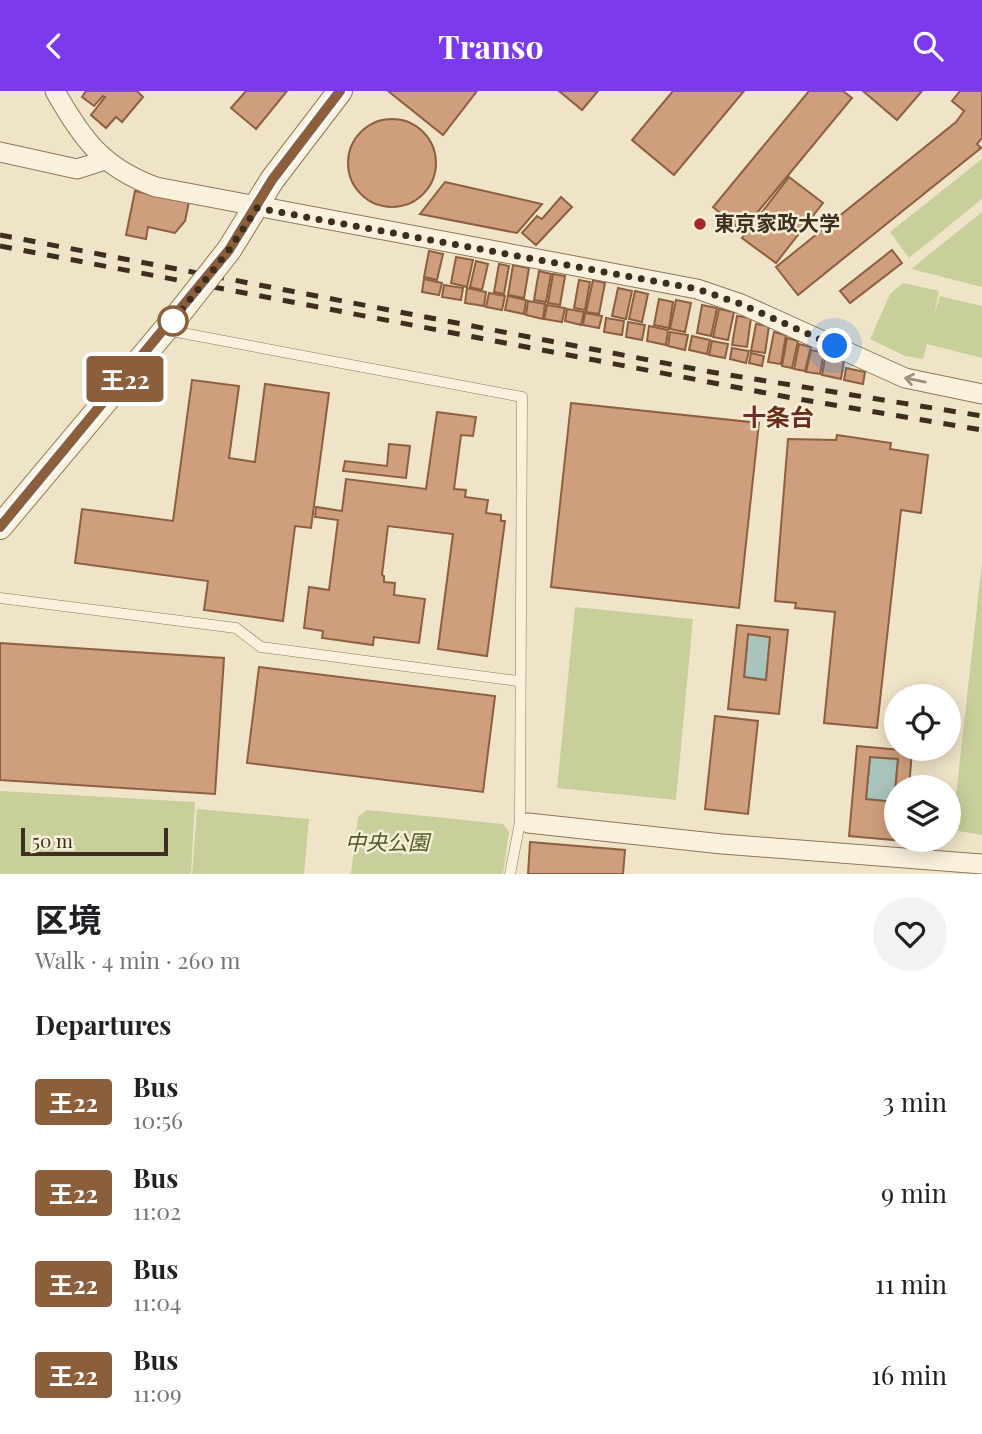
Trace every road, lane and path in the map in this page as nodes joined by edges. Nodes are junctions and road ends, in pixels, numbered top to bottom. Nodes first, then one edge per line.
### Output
1 (55, 91) edge
2 (340, 91) edge
3 (0, 152) edge
4 (105, 160) junction
5 (257, 208) junction
6 (173, 320) junction
7 (982, 394) edge
8 (0, 527) edge
9 (0, 597) edge
10 (518, 681) junction
11 (524, 823) junction
12 (982, 864) edge
13 (510, 874) edge

1 - 4 street
2 - 5 street
3 - 4 street
4 - 5 street
5 - 6 street, bridge
7 -> 5 street
6 - 8 street
6 - 10 lane
9 - 10 lane
10 - 11 lane
11 - 12 street
11 - 13 lane

